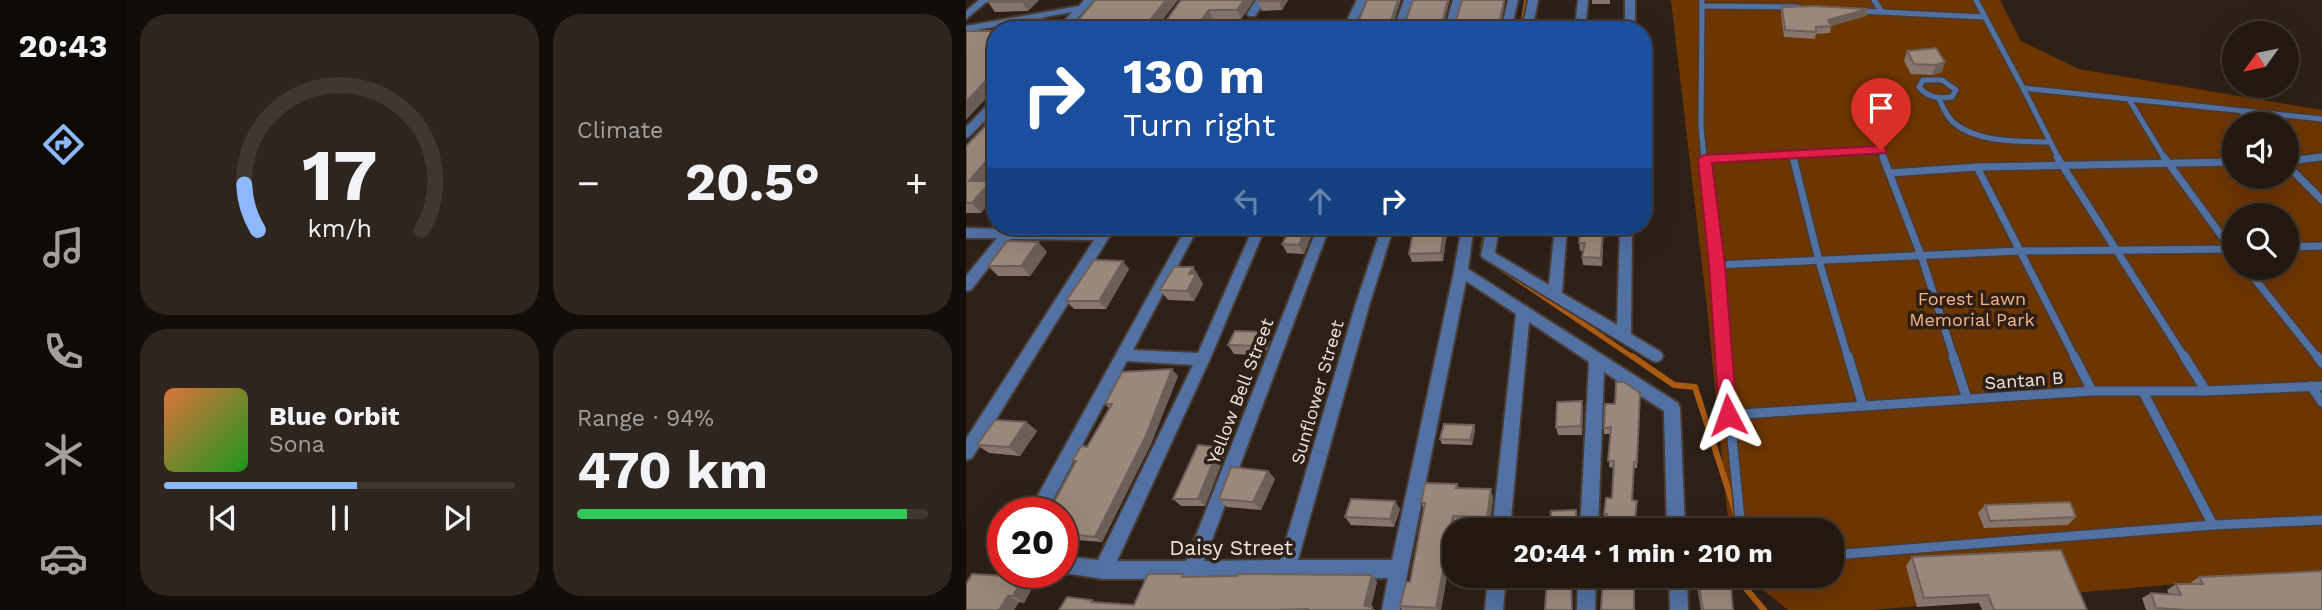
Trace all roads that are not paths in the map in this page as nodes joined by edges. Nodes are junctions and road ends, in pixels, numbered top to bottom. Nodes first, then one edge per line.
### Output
1 (984, 0) edge
2 (1089, 0) edge
3 (1261, 0) edge
4 (1362, 0) edge
5 (1409, 0) edge
6 (1458, 0) edge
7 (1513, 0) edge
8 (1533, 0) edge
9 (1583, 0) edge
10 (1630, 0) edge
11 (1874, 0) edge
12 (1976, 0) edge
13 (1702, 3) edge
14 (1781, 3) edge
15 (1081, 8) junction
16 (1807, 8) edge
17 (1857, 10) edge
18 (1882, 12) junction
19 (1252, 14) dead end
20 (966, 16) edge
21 (1984, 17) junction
22 (1010, 21) edge
23 (1069, 21) edge
24 (1352, 21) edge
25 (1401, 21) edge
26 (1452, 21) edge
27 (1508, 21) edge
28 (1529, 21) edge
29 (1581, 21) edge
30 (1630, 21) edge
31 (987, 25) edge
32 (966, 29) edge
33 (2023, 88) junction
34 (1940, 99) junction
35 (2130, 101) junction
36 (987, 112) edge
37 (2242, 112) edge
38 (2299, 118) edge
39 (2322, 120) edge
40 (966, 134) edge
41 (2048, 142) junction
42 (1793, 153) junction
43 (2322, 157) edge
44 (1704, 159) junction
45 (2299, 161) edge
46 (2167, 162) junction
47 (2222, 162) edge
48 (2065, 166) junction
49 (1977, 167) junction
50 (1890, 173) junction
51 (2299, 176) edge
52 (2322, 200) edge
53 (987, 232) edge
54 (966, 233) edge
55 (1007, 235) edge
56 (1104, 235) edge
57 (1188, 235) edge
58 (1256, 235) edge
59 (1321, 235) edge
60 (1385, 235) edge
61 (1467, 235) edge
62 (1491, 235) edge
63 (1561, 235) edge
64 (1626, 235) edge
65 (2222, 235) edge
66 (2322, 246) edge
67 (2299, 247) edge
68 (2222, 250) edge
69 (2019, 251) junction
70 (2120, 251) junction
71 (1922, 258) junction
72 (1819, 261) junction
73 (1717, 265) junction
74 (1461, 271) junction
75 (2256, 280) edge
76 (966, 286) edge
77 (1555, 296) junction
78 (1523, 310) junction
79 (1624, 335) junction
80 (1123, 355) junction
81 (1656, 356) dead end
82 (1597, 358) junction
83 (1203, 359) junction
84 (2322, 363) edge
85 (2311, 386) junction
86 (2322, 386) edge
87 (2092, 391) junction
88 (2206, 391) junction
89 (2143, 392) junction
90 (1967, 399) junction
91 (2322, 402) edge
92 (1863, 406) junction
93 (1728, 415) junction
94 (966, 453) edge
95 (1046, 497) edge
96 (1502, 518) edge
97 (1590, 518) edge
98 (1676, 518) edge
99 (1740, 518) edge
100 (2322, 520) edge
101 (2213, 524) junction
102 (1844, 554) edge
103 (1078, 567) edge
104 (1192, 569) junction
105 (1287, 569) junction
106 (1400, 569) junction
107 (1103, 570) junction
108 (1496, 588) edge
109 (1587, 588) edge
110 (1678, 588) edge
111 (1391, 610) edge
112 (1494, 610) edge
113 (1586, 610) edge
114 (1679, 610) edge

1 - 20 street
2 - 15 street
3 - 19 street
4 - 24 street
5 - 25 street
6 - 26 street
7 - 27 street
8 - 28 street
9 - 29 street
10 - 30 street
11 - 18 lane
12 - 21 lane
13 - 14 lane
13 - 44 lane
14 - 16 lane
15 - 22 street
15 - 23 street
17 - 18 lane
18 - 21 lane
21 - 33 lane
31 - 32 street
33 - 35 lane
33 - 41 lane
34 - 34 lane
34 - 41 lane
35 - 37 lane
35 - 46 lane
36 - 40 street
38 - 39 lane
41 - 48 lane
42 - 44 lane
42 - 50 lane
42 - 72 lane
43 - 45 lane
44 - 73 lane
46 - 47 lane
46 - 48 lane
46 - 65 lane
48 - 49 lane
48 - 70 lane
49 - 50 lane
49 - 69 lane
50 - 71 lane
51 - 52 lane
53 - 54 street
55 - 76 street
56 - 94 street
57 - 80 street
58 - 83 street
59 - 104 street, Yellow Bell Street
60 - 105 street, Sunflower Street
61 - 74 street
62 - 77 street
63 - 77 street
64 - 79 street
66 - 67 lane
68 - 70 lane
69 - 70 lane
69 - 71 lane
69 - 87 lane
70 - 88 lane
71 - 72 lane
71 - 90 lane
72 - 73 lane
72 - 92 lane
73 - 93 lane
74 - 78 street
74 - 106 street
75 - 84 lane
77 - 79 street
78 - 82 street
78 - 96 street
79 - 81 street
80 - 83 street
80 - 95 street
82 - 97 street
82 - 98 street
83 - 107 street
85 - 86 lane, Santan B
85 - 88 lane, Santan B
85 - 91 lane
87 - 89 lane, Santan B
87 - 90 lane, Santan B
88 - 89 lane, Santan B
89 - 101 lane
90 - 92 lane, Santan B
92 - 93 lane, Santan B
93 - 99 lane
100 - 101 lane
101 - 102 lane
103 - 107 street, Daisy Street
104 - 105 street, Daisy Street
104 - 107 street, Daisy Street
105 - 106 street, Daisy Street
106 - 111 street
108 - 112 street
109 - 113 street
110 - 114 street

